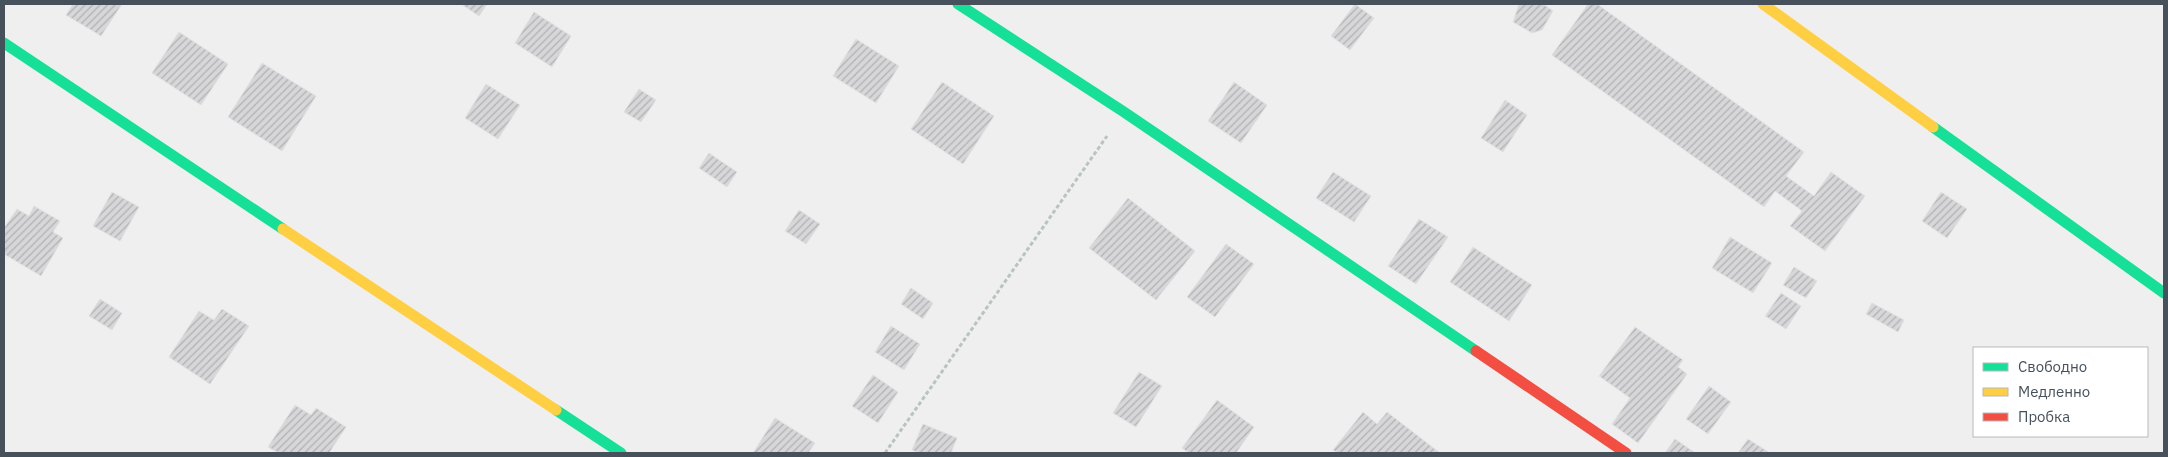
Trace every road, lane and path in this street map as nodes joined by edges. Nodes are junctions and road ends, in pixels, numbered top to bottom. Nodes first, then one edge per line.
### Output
1 (958, 4) edge
2 (1763, 4) edge
3 (4, 43) edge
4 (1124, 112) junction
5 (2164, 293) edge
6 (621, 453) edge
7 (885, 453) edge
8 (1626, 453) edge

1 - 4 street
2 - 5 street
3 - 6 street
4 - 7 path
4 - 8 street

